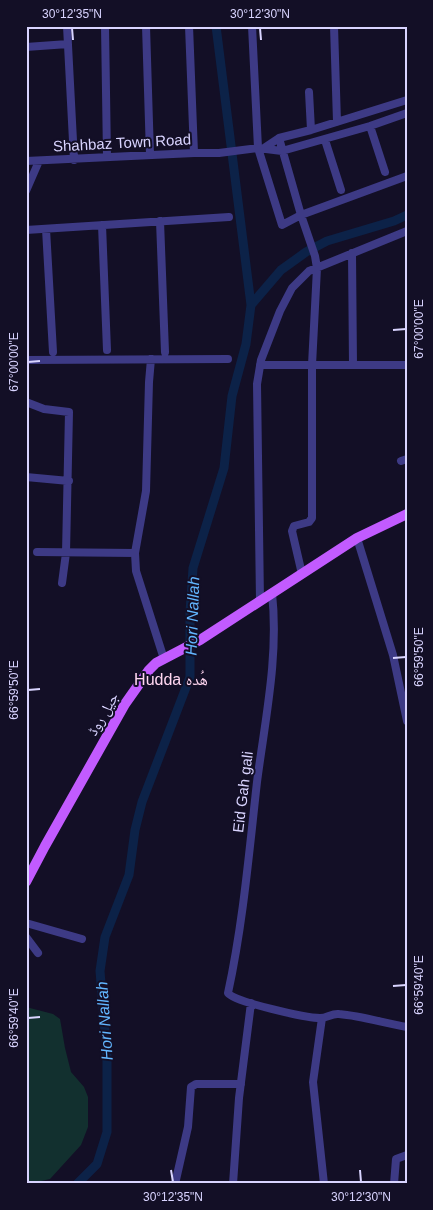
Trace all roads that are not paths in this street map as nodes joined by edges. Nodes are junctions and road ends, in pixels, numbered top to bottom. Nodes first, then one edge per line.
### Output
1 (67, 26) edge
2 (104, 26) edge
3 (146, 26) edge
4 (188, 26) edge
5 (252, 26) edge
6 (334, 26) edge
7 (68, 44) junction
8 (26, 47) edge
9 (309, 92) dead end
10 (407, 100) edge
11 (407, 113) edge
12 (338, 122) junction
13 (370, 126) junction
14 (311, 130) junction
15 (279, 138) junction
16 (325, 140) junction
17 (261, 148) junction
18 (282, 151) junction
19 (194, 153) junction
20 (150, 155) junction
21 (107, 157) junction
22 (74, 160) junction
23 (26, 161) edge
24 (39, 161) junction
25 (385, 172) dead end
26 (407, 176) edge
27 (341, 190) dead end
28 (26, 191) edge
29 (300, 215) junction
30 (229, 217) dead end
31 (160, 221) junction
32 (102, 225) junction
33 (46, 228) junction
34 (26, 230) edge
35 (407, 231) edge
36 (352, 253) junction
37 (317, 268) junction
38 (107, 350) dead end
39 (53, 352) dead end
40 (165, 352) dead end
41 (151, 358) junction
42 (228, 359) dead end
43 (26, 360) edge
44 (260, 365) junction
45 (312, 365) junction
46 (353, 365) junction
47 (407, 365) edge
48 (26, 402) edge
49 (26, 477) edge
50 (69, 481) junction
51 (407, 514) edge
52 (358, 538) junction
53 (36, 552) dead end
54 (66, 553) junction
55 (135, 553) junction
56 (302, 574) junction
57 (62, 582) dead end
58 (272, 593) junction
59 (260, 601) junction
60 (164, 659) junction
61 (407, 721) edge
62 (26, 882) edge
63 (26, 923) edge
64 (26, 937) edge
65 (82, 939) dead end
66 (38, 953) dead end
67 (251, 1003) junction
68 (322, 1018) junction
69 (407, 1027) edge
70 (241, 1084) junction
71 (407, 1155) edge
72 (176, 1184) edge
73 (233, 1184) edge
74 (324, 1184) edge
75 (394, 1184) edge

1 - 7 street
2 - 21 street
3 - 20 street
4 - 19 street
5 - 17 street
6 - 12 street
7 - 8 street
7 - 22 street
9 - 14 street
10 - 12 street
11 - 13 street
12 - 14 street
13 - 16 street
13 - 25 street
14 - 15 street
15 - 17 street
15 - 18 street
16 - 18 street
16 - 27 street
17 - 18 street
17 - 19 street, Shahbaz Town Road
17 - 29 street
18 - 29 street
19 - 20 street, Shahbaz Town Road
20 - 21 street, Shahbaz Town Road
21 - 22 street, Shahbaz Town Road
22 - 24 street, Shahbaz Town Road
23 - 24 street, Shahbaz Town Road
24 - 28 street
26 - 29 street
29 - 37 street
30 - 31 street
31 - 32 street
31 - 40 street
32 - 33 street
32 - 38 street
33 - 34 street
33 - 39 street
35 - 36 street
36 - 37 street
36 - 46 street
37 - 44 street
37 - 45 street
41 - 42 street
41 - 43 street
41 - 55 street
44 - 45 street
44 - 59 street
45 - 46 street
45 - 56 street
46 - 47 street
48 - 50 street
49 - 50 street
50 - 54 street
51 - 52 main road, جیل روڈ
52 - 56 main road, جیل روڈ
52 - 61 street
53 - 54 street
54 - 55 street
54 - 57 street
55 - 60 street
56 - 58 main road, جیل روڈ
58 - 59 main road, جیل روڈ
58 - 67 street, Eid Gah gali
59 - 60 main road, جیل روڈ
60 - 62 main road, جیل روڈ
63 - 65 street
64 - 66 street
67 - 68 street
67 - 70 street
68 - 69 street
68 - 74 street
70 - 72 street
70 - 73 street
71 - 75 street

